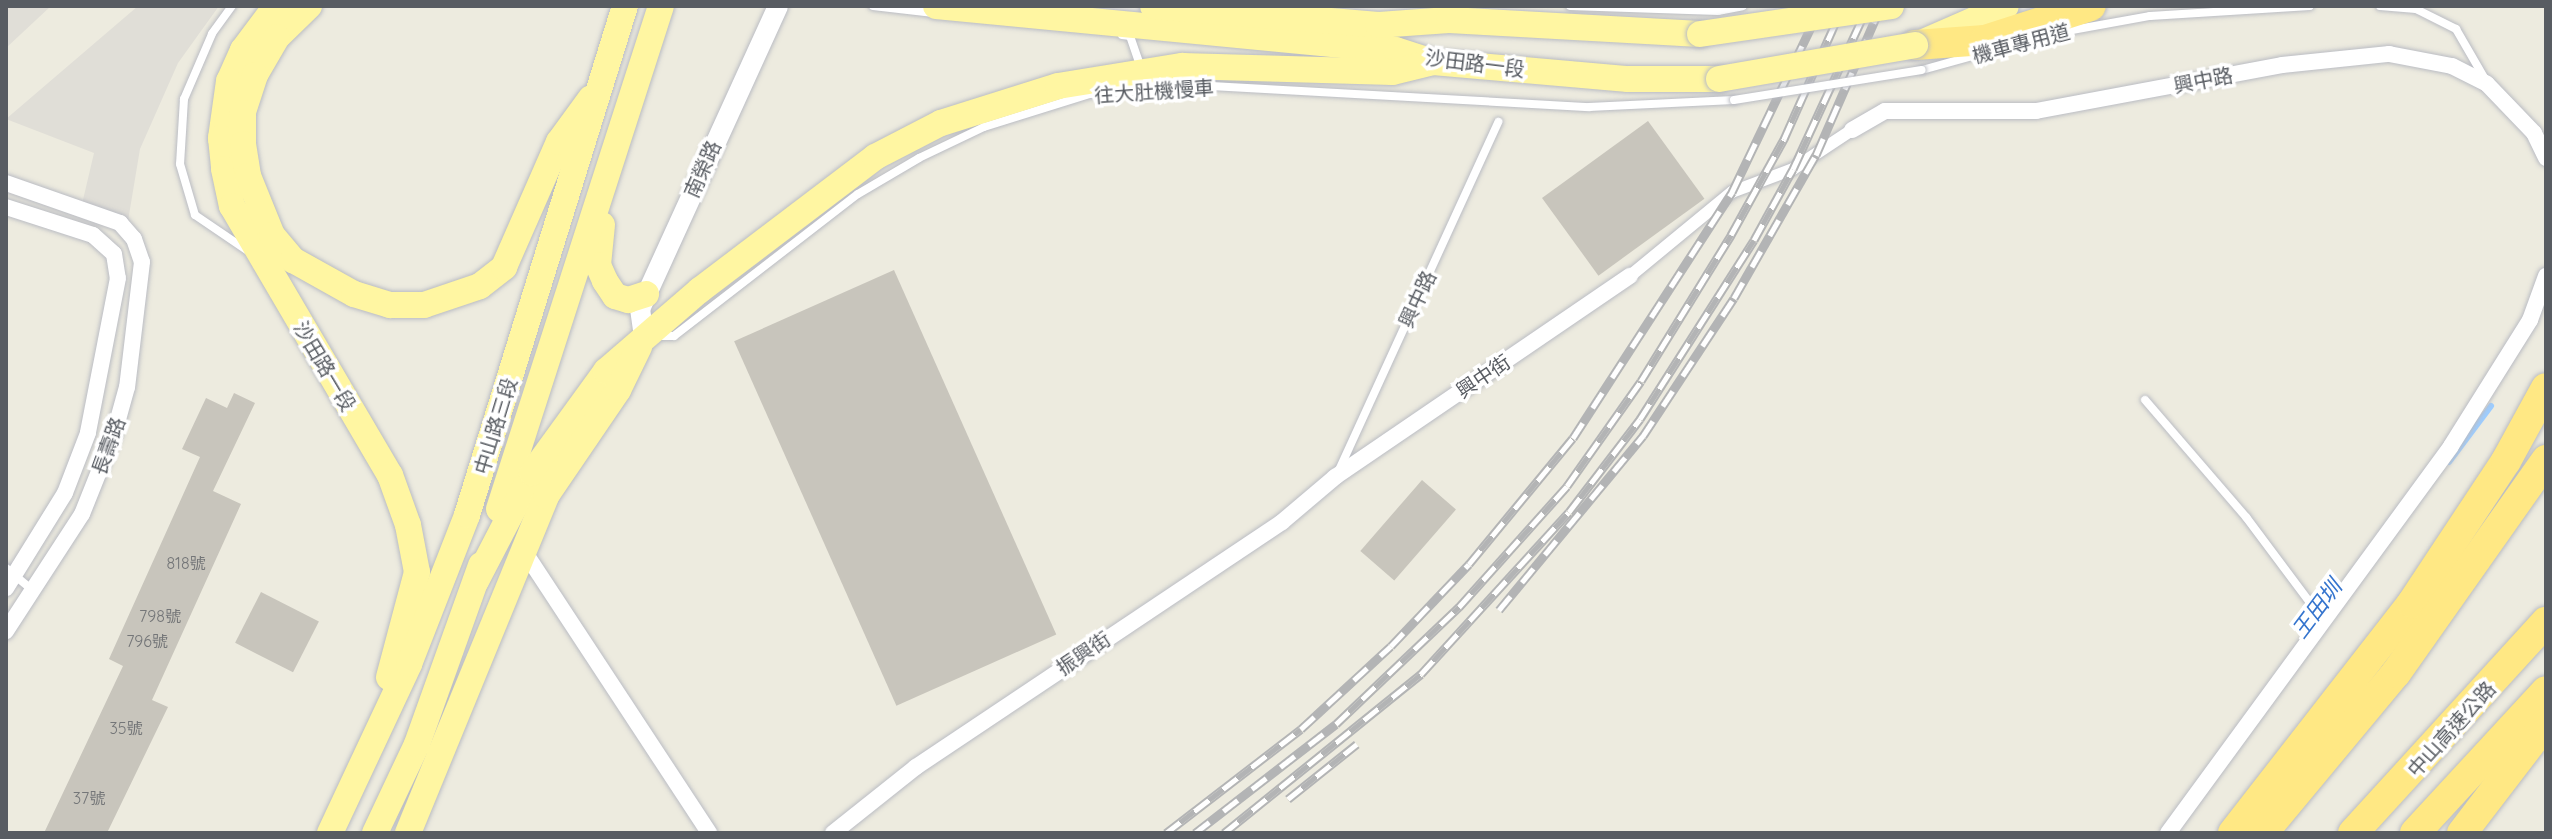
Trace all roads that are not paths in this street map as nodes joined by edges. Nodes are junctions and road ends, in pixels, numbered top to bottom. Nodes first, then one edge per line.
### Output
1 (232, 6) edge
2 (276, 6) edge
3 (309, 6) edge
4 (319, 6) edge
5 (625, 6) edge
6 (661, 6) edge
7 (778, 6) edge
8 (873, 6) edge
9 (936, 6) edge
10 (1153, 6) edge
11 (1395, 6) edge
12 (1570, 6) edge
13 (1743, 6) edge
14 (1891, 6) edge
15 (2006, 6) edge
16 (2091, 6) edge
17 (2310, 6) edge
18 (2380, 6) edge
19 (993, 16) junction
20 (1449, 20) junction
21 (2045, 36) dead end
22 (1999, 49) dead end
23 (1919, 58) junction
24 (1433, 62) junction
25 (605, 79) junction
26 (1148, 81) junction
27 (2487, 84) junction
28 (1726, 90) junction
29 (1498, 122) dead end
30 (1852, 130) joint
31 (2546, 158) edge
32 (605, 177) junction
33 (6, 183) edge
34 (6, 207) edge
35 (259, 258) junction
36 (1630, 276) joint
37 (2546, 276) edge
38 (646, 294) junction
39 (644, 337) junction
40 (2546, 388) edge
41 (2145, 400) dead end
42 (2546, 460) edge
43 (1335, 477) junction
44 (522, 548) junction
45 (9, 577) edge
46 (476, 581) junction
47 (32, 591) junction
48 (2324, 621) junction
49 (2546, 622) edge
50 (6, 631) edge
51 (2546, 691) edge
52 (2546, 723) edge
53 (372, 739) junction
54 (330, 833) edge
55 (375, 833) edge
56 (408, 833) edge
57 (709, 833) edge
58 (833, 833) edge
59 (2168, 833) edge
60 (2233, 833) edge
61 (2263, 833) edge
62 (2353, 833) edge
63 (2415, 833) edge
64 (2462, 833) edge

1 - 35 lane
2 - 35 main road, 沙田路一段
3 - 25 main road
4 - 25 lane
5 - 25 main road, 中山路三段
6 - 32 main road, 中山路三段
7 - 38 street, 南榮路
8 - 19 lane
9 - 19 main road, 沙田路一段
10 - 20 main road, 沙田路一段
11 - 20 main road, 沙田路一段
12 - 13 lane
14 - 20 main road, 沙田路一段, bridge
15 - 23 main road, 沙田路一段
16 - 23 highway
17 - 21 lane, 機車專用道
18 - 27 lane
19 - 24 main road, 沙田路一段
19 - 26 lane
22 - 23 lane, 機車專用道
23 - 28 main road, 沙田路一段, bridge
24 - 26 main road
24 - 28 main road, 沙田路一段
25 - 53 main road, 中山路三段
26 - 28 lane, 往大肚機慢車
26 - 39 main road
27 - 30 street, 興中路
27 - 31 street, 興中路
29 - 43 lane, 興中路
30 - 36 street
32 - 38 main road
32 - 46 main road, 中山路三段
33 - 47 street, 長壽路
34 - 45 street, 長壽路
35 - 53 main road, 沙田路一段
36 - 43 street, 興中街
37 - 48 street
38 - 39 street, 南榮路
39 - 44 main road
39 - 46 main road
40 - 60 highway
41 - 48 lane
42 - 61 highway
43 - 58 street, 振興街
44 - 56 main road
44 - 57 street
45 - 47 lane
46 - 55 main road, 中山路三段
47 - 50 street, 長壽路
48 - 59 street
49 - 62 highway, 中山高速公路
51 - 63 highway
52 - 64 highway
53 - 54 main road, 中山路三段

